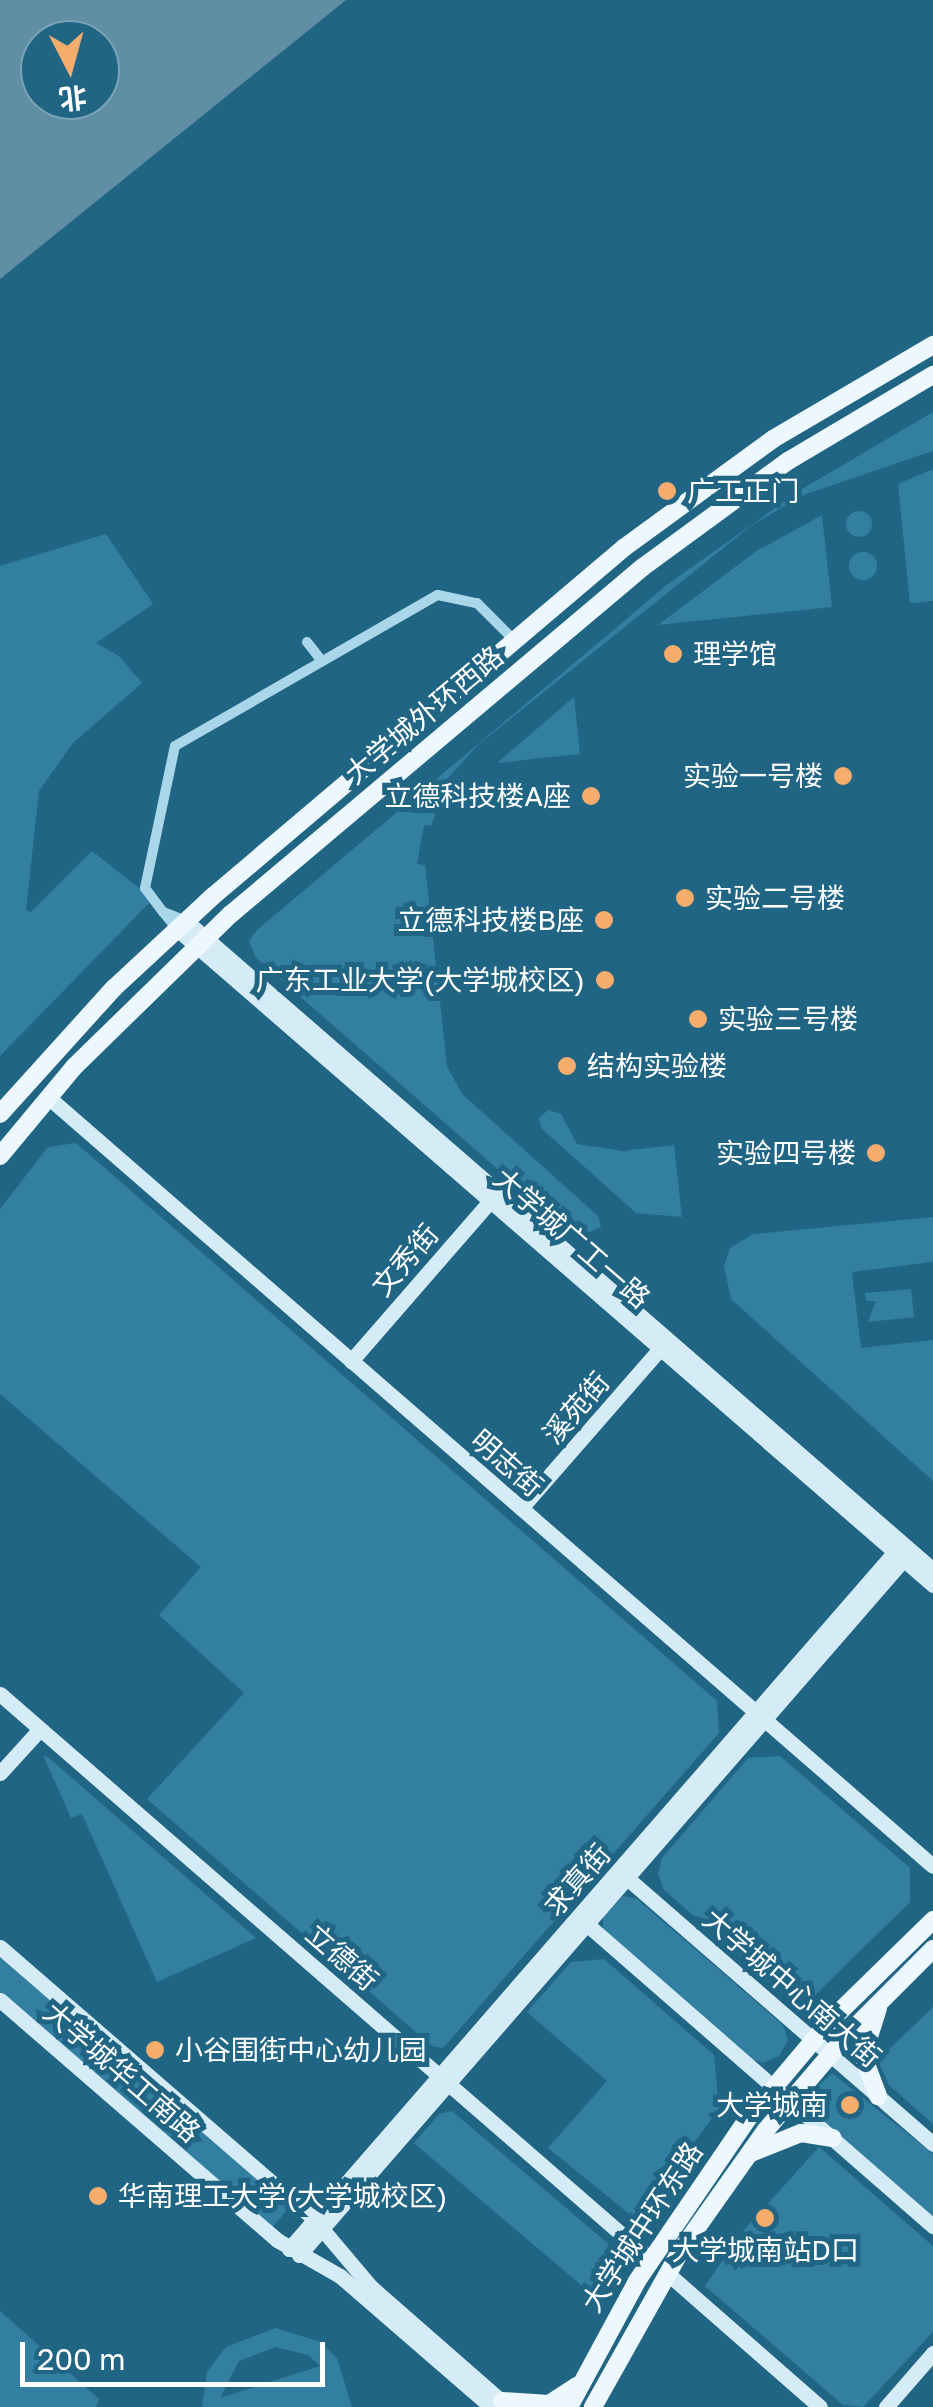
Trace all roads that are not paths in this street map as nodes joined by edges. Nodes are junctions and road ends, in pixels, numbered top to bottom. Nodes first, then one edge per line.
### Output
1 (933, 345) edge
2 (933, 375) edge
3 (514, 640) junction
4 (307, 642) dead end
5 (322, 661) junction
6 (182, 925) junction
7 (202, 942) junction
8 (132, 972) junction
9 (150, 990) junction
10 (48, 1097) junction
11 (0, 1114) edge
12 (0, 1156) edge
13 (494, 1196) junction
14 (664, 1344) junction
15 (351, 1360) junction
16 (521, 1508) junction
17 (903, 1551) junction
18 (933, 1570) edge
19 (933, 1585) edge
20 (0, 1694) edge
21 (760, 1716) junction
22 (40, 1728) junction
23 (0, 1773) edge
24 (933, 1866) edge
25 (622, 1874) junction
26 (582, 1920) junction
27 (933, 1920) edge
28 (0, 1947) edge
29 (933, 1949) edge
30 (882, 1999) junction
31 (0, 2000) edge
32 (813, 2040) junction
33 (830, 2054) junction
34 (444, 2079) junction
35 (773, 2086) junction
36 (878, 2096) junction
37 (789, 2100) junction
38 (832, 2138) junction
39 (933, 2144) edge
40 (746, 2156) junction
41 (318, 2224) junction
42 (933, 2226) edge
43 (294, 2252) junction
44 (650, 2259) junction
45 (667, 2274) junction
46 (933, 2353) edge
47 (581, 2382) junction
48 (501, 2405) edge
49 (569, 2407) edge
50 (593, 2407) edge
51 (820, 2407) edge
52 (886, 2407) edge

1 - 3 main road, 大学城外环西路
2 - 7 main road, 大学城外环西路
3 - 5 street
3 - 6 main road, 大学城外环西路
4 - 5 street
5 - 6 street
6 - 7 street, 大学城广工一路
6 - 8 main road, 大学城外环西路
7 - 9 main road, 大学城外环西路
7 - 13 street, 大学城广工一路
8 - 9 main road
8 - 11 main road, 大学城外环西路
9 - 10 main road, 大学城外环西路
10 - 12 main road, 大学城外环西路
10 - 15 street, 明志街
13 - 14 street, 大学城广工一路
13 - 15 street, 文秀街
14 - 16 street, 溪苑街
14 - 17 street, 大学城广工一路
15 - 16 street, 明志街
16 - 21 street, 明志街
17 - 18 street, 大学城广工一路
17 - 19 street, 大学城广工一路
17 - 21 street, 求真街
20 - 22 street, 立德街
21 - 24 street, 明志街
21 - 25 street, 求真街
22 - 23 street
22 - 34 street, 立德街
25 - 26 street, 求真街
25 - 32 street, 大学城中心南大街
26 - 34 street, 求真街
26 - 35 street
27 - 32 main road, 大学城中环东路
28 - 41 street, 大学城华工南路
29 - 30 main road, 大学城中环东路
30 - 33 main road, 大学城中环东路
30 - 36 main road
31 - 43 street, 大学城华工南路
32 - 33 street, 大学城中心南大街
32 - 35 main road, 大学城中环东路
33 - 36 street, 大学城中心南大街
33 - 37 main road, 大学城中环东路
34 - 41 street, 求真街
34 - 44 street, 立德街
35 - 37 street
35 - 44 main road, 大学城中环东路
36 - 39 street, 大学城中心南大街
37 - 38 street
37 - 40 main road, 大学城中环东路
38 - 40 main road
38 - 42 street
40 - 45 main road, 大学城中环东路
41 - 43 street, 求真街
41 - 48 street, 大学城华工南路
43 - 48 street, 大学城华工南路
44 - 47 main road, 大学城中环东路
45 - 50 main road, 大学城中环东路
45 - 51 street
46 - 52 street
47 - 48 main road
47 - 49 main road, 大学城中环东路

